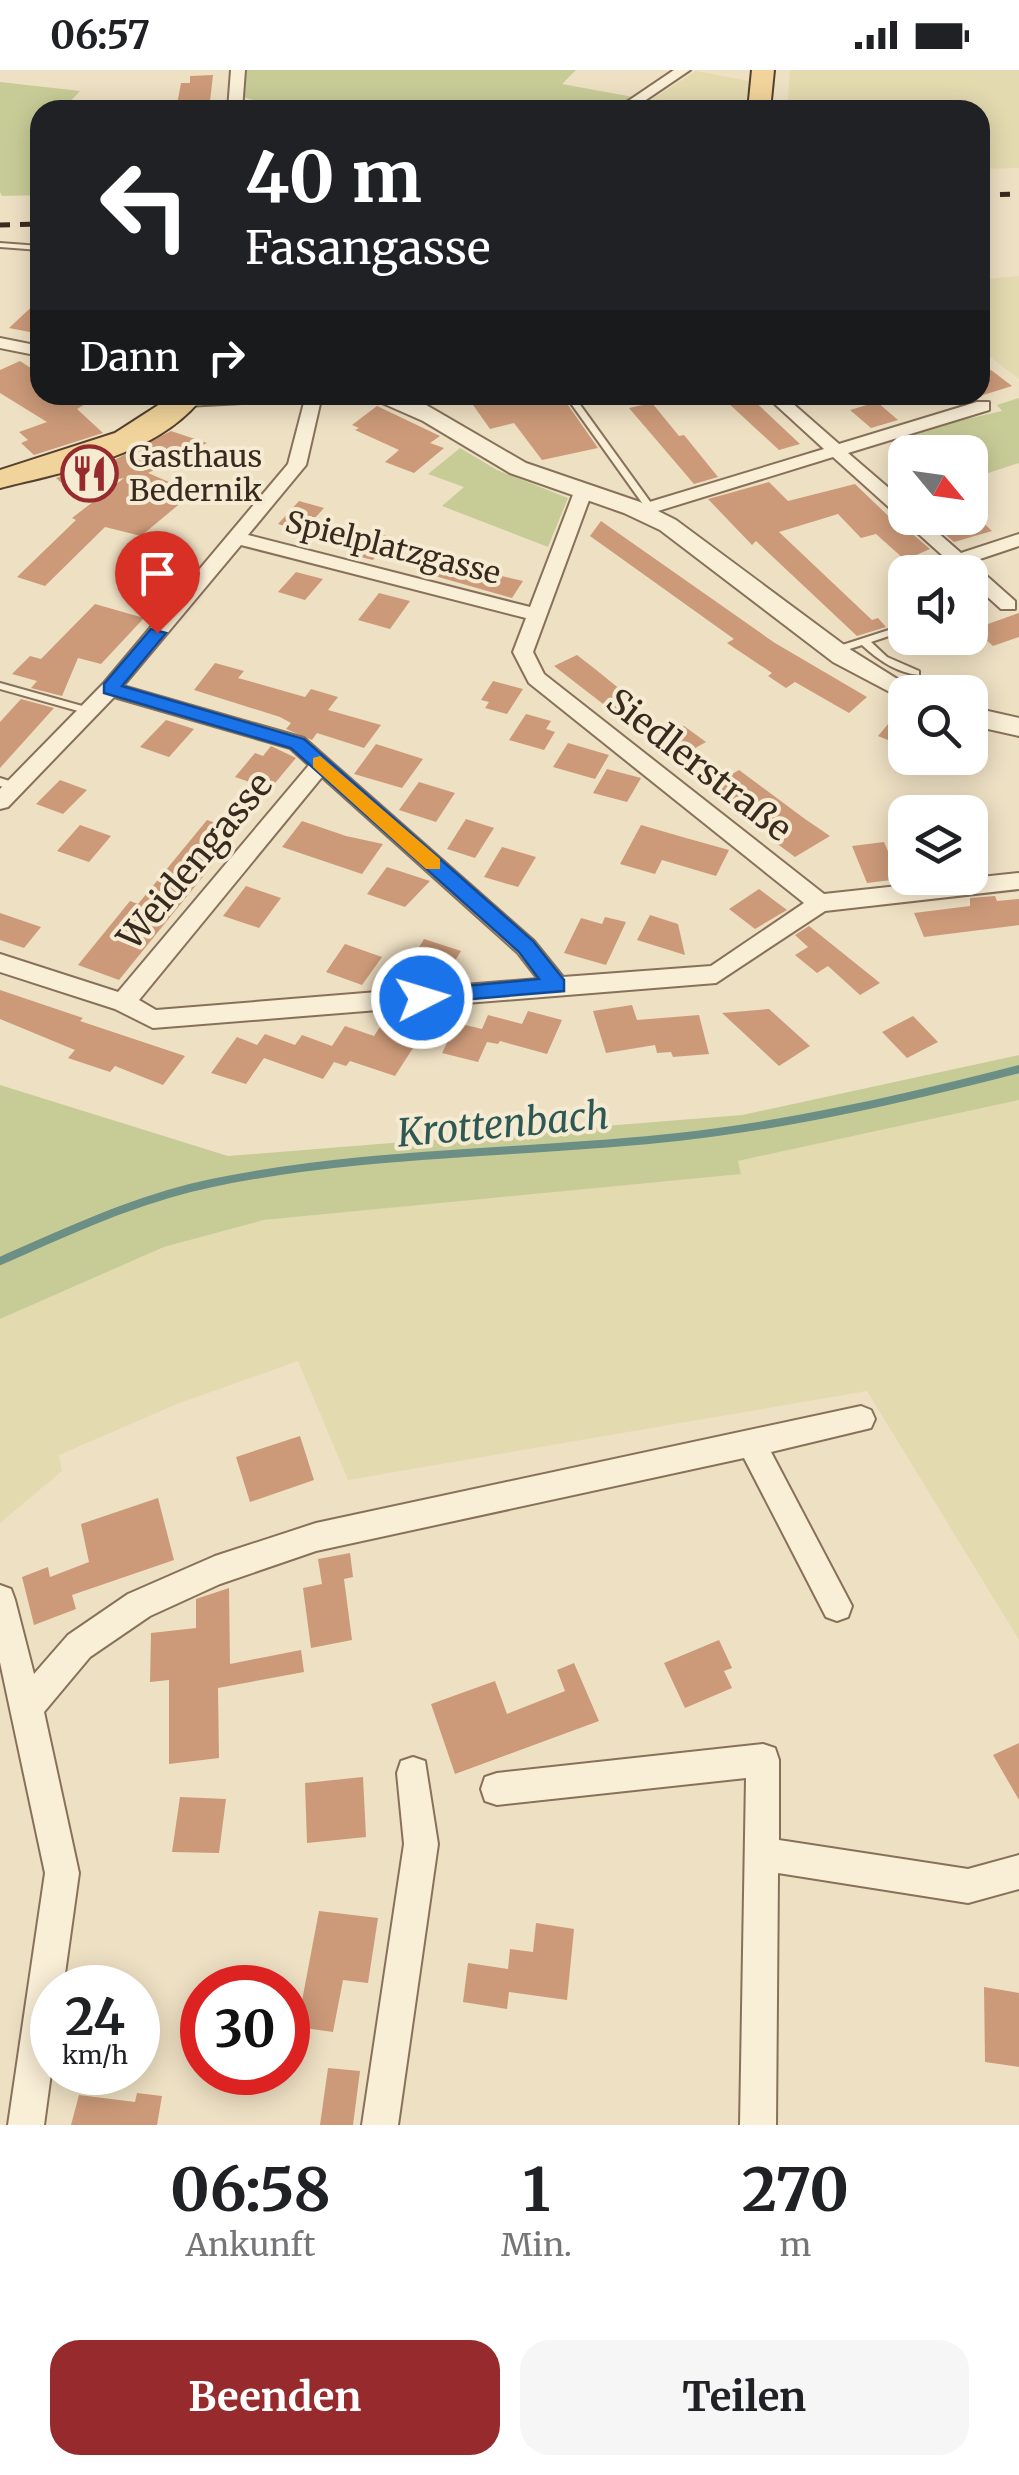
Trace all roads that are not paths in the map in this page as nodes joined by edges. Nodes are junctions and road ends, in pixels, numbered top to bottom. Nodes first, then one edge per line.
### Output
1 (238, 70) edge
2 (683, 70) edge
3 (763, 70) edge
4 (236, 100) edge
5 (637, 100) edge
6 (761, 100) edge
7 (0, 245) edge
8 (30, 247) edge
9 (175, 405) edge
10 (312, 405) edge
11 (403, 405) edge
12 (576, 405) edge
13 (785, 405) edge
14 (983, 406) dead end
15 (836, 450) junction
16 (0, 479) edge
17 (582, 492) junction
18 (888, 497) edge
19 (643, 508) junction
20 (930, 535) edge
21 (237, 538) junction
22 (1019, 540) edge
23 (952, 555) edge
24 (973, 555) edge
25 (988, 587) edge
26 (1008, 605) dead end
27 (534, 614) junction
28 (888, 633) edge
29 (864, 642) junction
30 (832, 652) junction
31 (890, 675) edge
32 (901, 675) edge
33 (0, 686) edge
34 (110, 688) junction
35 (88, 711) junction
36 (988, 720) edge
37 (1019, 728) edge
38 (322, 764) junction
39 (5, 790) edge
40 (1019, 881) edge
41 (820, 904) junction
42 (0, 963) edge
43 (556, 986) junction
44 (123, 1002) junction
45 (860, 1419) dead end
46 (750, 1443) junction
47 (0, 1600) edge
48 (837, 1606) dead end
49 (27, 1708) junction
50 (413, 1774) dead end
51 (497, 1789) dead end
52 (762, 1854) junction
53 (1019, 1872) edge
54 (26, 2125) edge
55 (380, 2125) edge
56 (758, 2125) edge

1 - 4 street
2 - 5 street
3 - 6 main road
7 - 8 lane
9 - 16 main road
10 - 21 street
11 - 17 street
12 - 19 lane
13 - 15 street
14 - 15 street
15 - 18 street
15 - 19 street
17 - 19 street
17 - 27 street, Siedlerstraße
19 - 30 street
20 - 23 street
21 - 27 street, Spielplatzgasse
21 - 34 street
22 - 24 street
25 - 26 street
27 - 41 street, Siedlerstraße
28 - 29 lane
29 - 30 lane
29 - 32 lane
30 - 31 street
33 - 35 lane
34 - 35 street
34 - 38 street
35 - 39 street
36 - 37 street
38 - 43 street
38 - 44 street, Weidengasse
40 - 41 street
41 - 43 street
42 - 44 street
43 - 44 street
45 - 46 street
46 - 48 street
46 - 49 street
47 - 49 street
49 - 54 street
50 - 55 street
51 - 52 street
52 - 53 street
52 - 56 street

